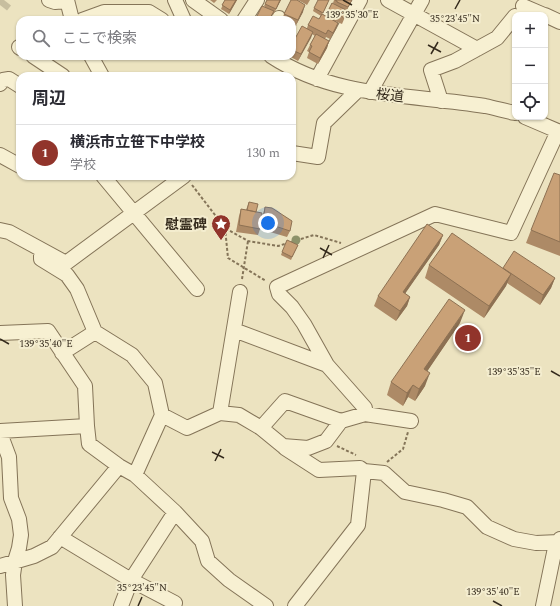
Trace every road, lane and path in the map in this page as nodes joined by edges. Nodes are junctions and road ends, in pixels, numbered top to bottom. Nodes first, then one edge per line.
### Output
1 (49, 0) edge
2 (67, 0) edge
3 (175, 0) edge
4 (194, 0) edge
5 (257, 0) edge
6 (360, 0) edge
7 (388, 0) edge
8 (422, 0) edge
9 (520, 9) edge
10 (532, 12) edge
11 (414, 14) junction
12 (71, 16) edge
13 (93, 16) edge
14 (156, 16) edge
15 (182, 16) edge
16 (216, 16) edge
17 (247, 16) edge
18 (548, 17) edge
19 (560, 22) edge
20 (477, 49) junction
21 (39, 60) edge
22 (93, 60) edge
23 (278, 60) edge
24 (57, 72) edge
25 (100, 72) edge
26 (317, 79) junction
27 (16, 83) edge
28 (0, 84) edge
29 (364, 91) junction
30 (441, 101) junction
31 (512, 112) edge
32 (532, 120) edge
33 (559, 131) edge
34 (0, 154) edge
35 (296, 154) edge
36 (16, 164) edge
37 (107, 180) edge
38 (185, 180) edge
39 (188, 180) edge
40 (134, 213) junction
41 (225, 228) junction
42 (0, 230) edge
43 (248, 241) junction
44 (38, 248) junction
45 (359, 249) junction
46 (243, 268) junction
47 (276, 287) junction
48 (197, 289) dead end
49 (240, 292) joint
50 (234, 330) junction
51 (95, 332) junction
52 (0, 333) edge
53 (62, 353) junction
54 (327, 365) junction
55 (220, 413) junction
56 (364, 414) junction
57 (162, 415) junction
58 (341, 421) junction
59 (411, 421) joint
60 (87, 426) junction
61 (261, 428) junction
62 (0, 432) edge
63 (326, 441) junction
64 (283, 446) junction
65 (360, 457) dead end
66 (119, 466) junction
67 (370, 472) junction
68 (135, 475) junction
69 (176, 512) junction
70 (60, 537) junction
71 (559, 540) edge
72 (15, 562) junction
73 (0, 566) edge
74 (131, 580) junction
75 (175, 603) dead end
76 (15, 606) edge
77 (121, 606) edge
78 (266, 606) edge
79 (295, 606) edge
80 (543, 606) edge

1 - 2 street
2 - 12 street
3 - 15 street
4 - 16 street
5 - 17 street
6 - 26 street
7 - 11 street
8 - 11 street
9 - 10 street
9 - 20 street
11 - 20 street
11 - 29 street
13 - 14 street
18 - 19 street
20 - 30 street
21 - 24 street
22 - 25 street
23 - 26 street, 桜道
26 - 29 street, 桜道
27 - 28 street
29 - 30 street, 桜道
29 - 35 street
30 - 31 street, 桜道
32 - 33 street
33 - 45 street
34 - 36 street
37 - 40 street
38 - 40 street
39 - 41 path
40 - 44 street
40 - 48 street
41 - 43 path
41 - 46 path
42 - 44 street
43 - 45 path
43 - 46 path
44 - 51 street
45 - 47 street
46 - 47 path
46 - 49 path
47 - 54 street
49 - 50 street
50 - 54 street
50 - 55 street
51 - 53 street
51 - 57 street
52 - 53 street
53 - 60 street
54 - 56 street
55 - 57 street
55 - 61 street
56 - 58 street
56 - 59 street
57 - 68 street
58 - 61 street
58 - 63 street
59 - 67 path
60 - 62 street
60 - 66 street
61 - 64 street
62 - 72 street
63 - 64 street
63 - 65 path
64 - 67 street
66 - 68 street
66 - 70 street
67 - 71 street
67 - 79 street
68 - 69 street
69 - 74 street
69 - 78 street
70 - 72 street
70 - 74 street
71 - 80 street
72 - 73 street
72 - 76 street
74 - 75 street
74 - 77 street

